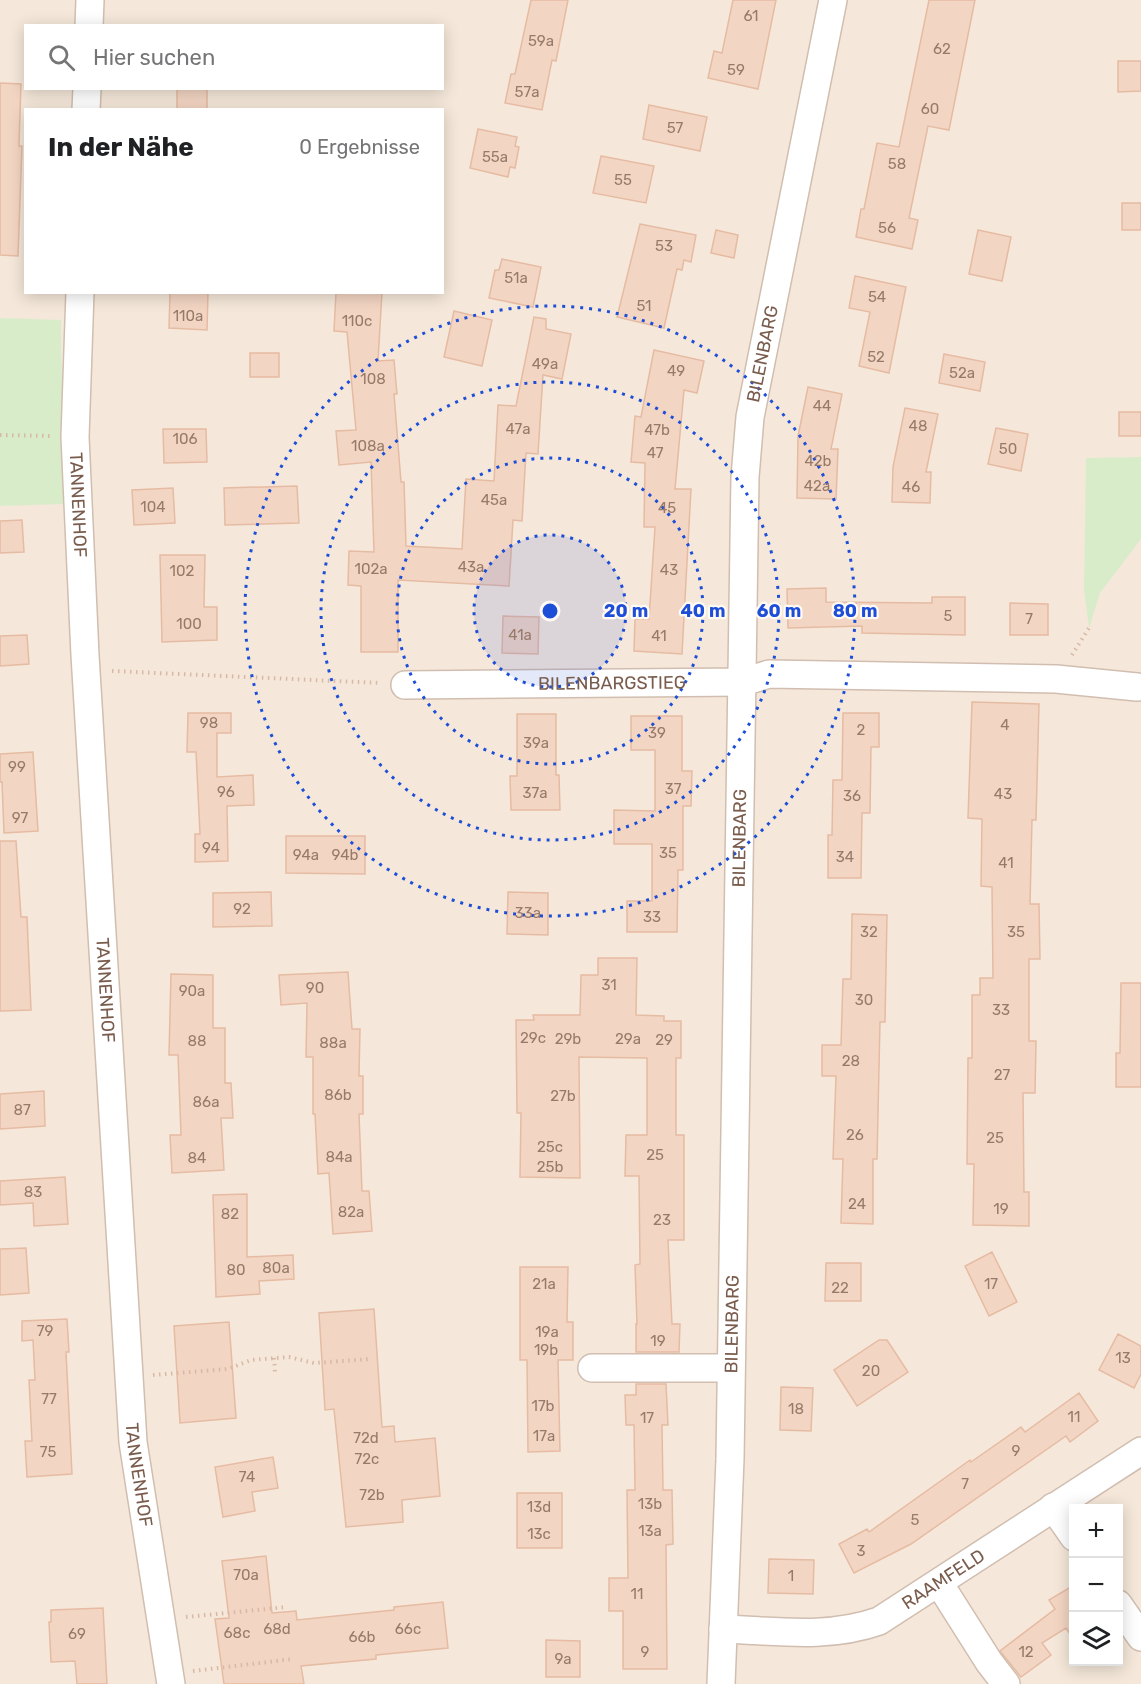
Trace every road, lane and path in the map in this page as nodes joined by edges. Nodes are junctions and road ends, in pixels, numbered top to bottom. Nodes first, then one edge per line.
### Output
1 (90, 0) edge
2 (833, 0) edge
3 (89, 24) edge
4 (87, 90) edge
5 (86, 108) edge
6 (80, 294) edge
7 (0, 435) edge
8 (75, 437) junction
9 (86, 672) junction
10 (743, 682) junction
11 (405, 685) joint
12 (1137, 687) dead end
13 (274, 1358) junction
14 (371, 1359) dead end
15 (592, 1368) dead end
16 (730, 1368) junction
17 (275, 1372) dead end
18 (129, 1376) junction
19 (1141, 1451) edge
20 (1053, 1507) junction
21 (1069, 1530) edge
22 (939, 1583) junction
23 (287, 1606) dead end
24 (1123, 1610) edge
25 (161, 1619) junction
26 (723, 1629) junction
27 (1141, 1637) edge
28 (293, 1659) dead end
29 (170, 1679) edge
30 (721, 1684) edge
31 (1006, 1684) edge

1 - 3 street
2 - 10 street, BILENBARG
4 - 5 street
6 - 8 street, TANNENHOF
7 - 8 path
8 - 9 street, TANNENHOF
9 - 11 path
9 - 18 street, TANNENHOF
10 - 11 street, BILENBARGSTIEG
10 - 12 street, BILENBARGSTIEG
10 - 16 street, BILENBARG
13 - 14 path
13 - 17 path
13 - 18 path
15 - 16 street
16 - 26 street, BILENBARG
18 - 25 street, TANNENHOF
19 - 20 street, RAAMFELD
20 - 21 street
20 - 22 street, RAAMFELD
22 - 26 street, RAAMFELD
22 - 31 street
23 - 25 path
24 - 27 street
25 - 29 street, TANNENHOF
26 - 30 street, BILENBARG
28 - 29 path

